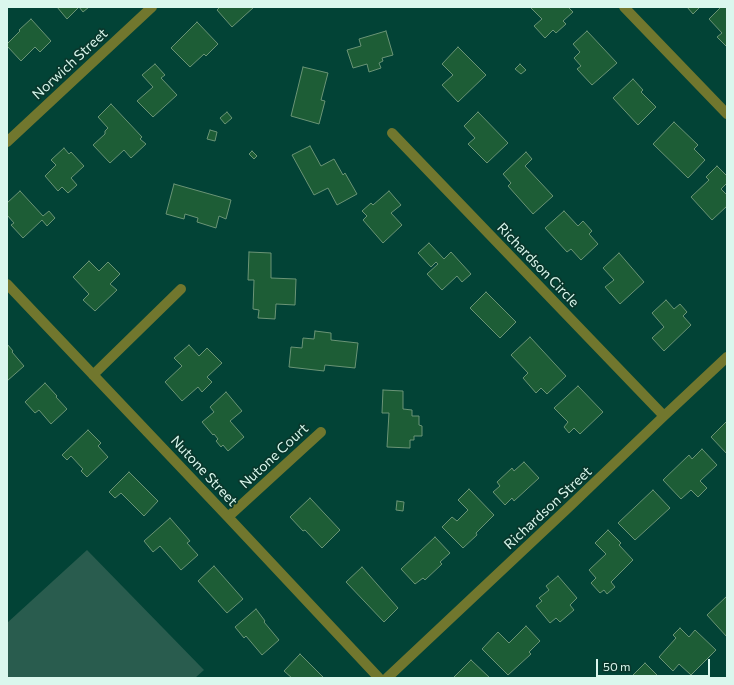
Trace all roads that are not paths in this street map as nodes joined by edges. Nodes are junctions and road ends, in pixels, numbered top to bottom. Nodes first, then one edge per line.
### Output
1 (152, 7) edge
2 (624, 7) edge
3 (727, 114) edge
4 (392, 133) dead end
5 (7, 142) edge
6 (7, 284) edge
7 (181, 289) dead end
8 (727, 357) edge
9 (93, 375) junction
10 (664, 416) junction
11 (320, 432) dead end
12 (228, 517) junction
13 (379, 678) edge
14 (387, 678) edge

1 - 5 street, Norwich Street
2 - 3 street
4 - 10 street, Richardson Circle
6 - 9 street, Nutone Street
7 - 9 street
8 - 10 street, Richardson Street
9 - 12 street, Nutone Street
10 - 14 street, Richardson Street
11 - 12 street, Nutone Court
12 - 13 street, Nutone Street

